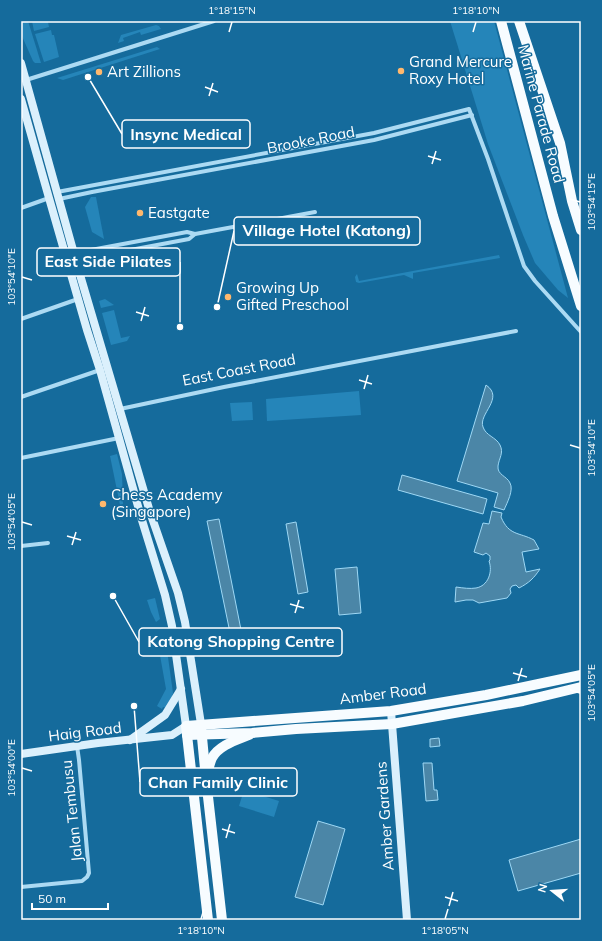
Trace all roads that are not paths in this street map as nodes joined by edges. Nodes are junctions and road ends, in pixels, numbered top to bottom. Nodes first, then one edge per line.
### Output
1 (214, 21) edge
2 (501, 21) edge
3 (519, 21) edge
4 (21, 63) edge
5 (26, 80) junction
6 (21, 99) edge
7 (472, 115) junction
8 (58, 196) junction
9 (48, 198) junction
10 (21, 208) edge
11 (315, 212) dead end
12 (581, 230) edge
13 (195, 234) junction
14 (124, 243) junction
15 (126, 251) junction
16 (76, 257) junction
17 (78, 299) junction
18 (581, 306) edge
19 (21, 319) edge
20 (516, 331) dead end
21 (581, 332) edge
22 (100, 370) junction
23 (21, 398) edge
24 (120, 409) junction
25 (120, 438) junction
26 (21, 458) edge
27 (48, 543) dead end
28 (21, 546) edge
29 (581, 675) edge
30 (581, 687) edge
31 (181, 689) junction
32 (391, 710) junction
33 (392, 724) junction
34 (201, 729) junction
35 (186, 730) junction
36 (252, 733) junction
37 (129, 740) junction
38 (77, 746) junction
39 (21, 754) edge
40 (206, 779) junction
41 (21, 887) edge
42 (208, 920) edge
43 (222, 920) edge
44 (407, 920) edge

1 - 5 street
2 - 18 main road, Marine Parade Road
3 - 12 main road, Marine Parade Road
4 - 5 main road
5 - 8 main road
6 - 9 main road
7 - 8 street, Brooke Road
7 - 8 street, Brooke Road
7 - 21 street
8 - 16 main road
9 - 10 street
9 - 17 main road
11 - 13 street
13 - 14 street
13 - 15 street
14 - 15 street
14 - 16 street
15 - 16 street
16 - 24 main road
17 - 19 street
17 - 22 main road
20 - 24 street, East Coast Road
22 - 23 street
22 - 25 main road
24 - 34 main road
25 - 26 street
25 - 31 main road
27 - 28 street
29 - 32 main road, Amber Road
30 - 33 main road, Amber Road
31 - 35 main road
31 - 37 main road
32 - 33 main road, Amber Gardens
32 - 34 main road, Amber Road
33 - 36 main road, Amber Road
33 - 44 main road, Amber Gardens
34 - 35 main road, Amber Road
34 - 36 main road, Amber Road
34 - 40 main road
35 - 37 main road, Haig Road
35 - 42 main road
36 - 40 main road
37 - 38 main road, Haig Road
38 - 39 main road, Haig Road
38 - 41 street, Jalan Tembusu
40 - 43 main road

